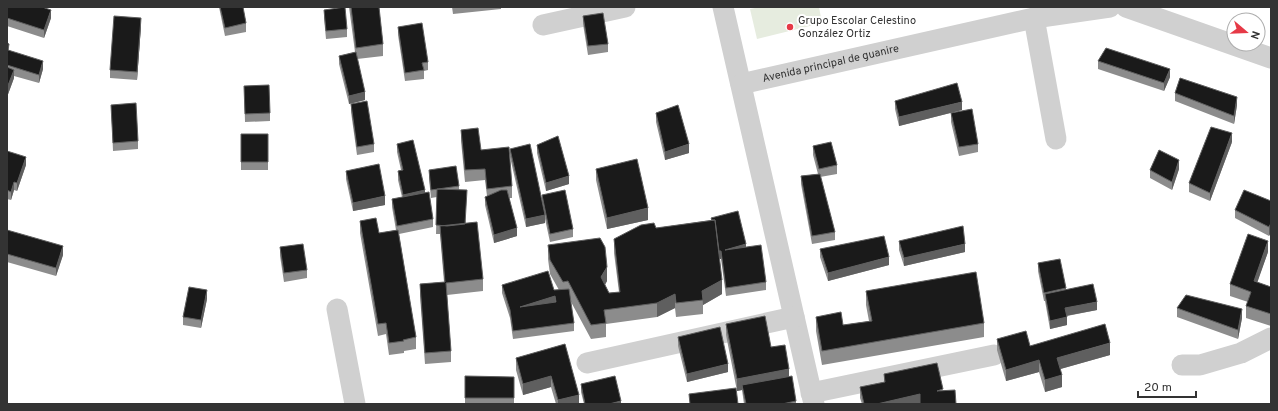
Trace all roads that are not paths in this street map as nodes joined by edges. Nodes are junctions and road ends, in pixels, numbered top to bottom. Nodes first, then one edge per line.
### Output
1 (625, 7) edge
2 (723, 7) edge
3 (1110, 7) edge
4 (1126, 7) edge
5 (1034, 18) junction
6 (543, 25) dead end
7 (1271, 58) edge
8 (741, 84) junction
9 (1056, 139) dead end
10 (337, 309) dead end
11 (794, 317) junction
12 (1271, 338) edge
13 (994, 355) dead end
14 (587, 363) dead end
15 (1182, 365) dead end
16 (813, 399) edge
17 (355, 404) edge

1 - 6 street
2 - 8 street
3 - 5 street, Avenida principal de guanire
4 - 7 street
5 - 8 street, Avenida principal de guanire
5 - 9 street
8 - 11 street
10 - 17 street
11 - 14 street
11 - 16 street
12 - 15 street
13 - 16 street

